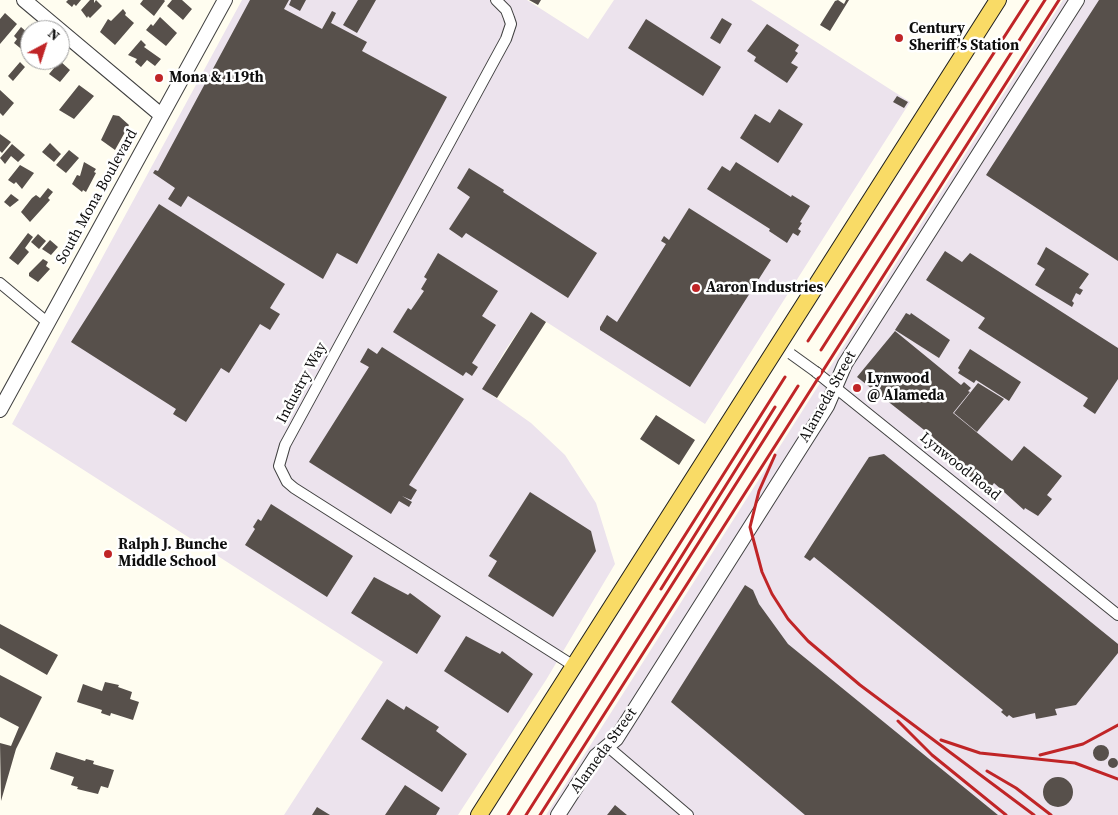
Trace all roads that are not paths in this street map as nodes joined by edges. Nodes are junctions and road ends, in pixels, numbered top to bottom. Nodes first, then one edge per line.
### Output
1 (24, 0) edge
2 (225, 0) edge
3 (496, 0) edge
4 (998, 0) edge
5 (1077, 0) edge
6 (161, 115) junction
7 (0, 283) edge
8 (47, 322) junction
9 (785, 350) junction
10 (835, 385) junction
11 (0, 410) edge
12 (1118, 615) edge
13 (574, 666) junction
14 (607, 746) junction
15 (479, 815) edge
16 (558, 815) edge
17 (688, 815) edge

1 - 6 street
2 - 6 street, South Mona Boulevard
3 - 13 street, Industry Way
4 - 9 main road
5 - 10 street, Alameda Street
6 - 8 street, South Mona Boulevard
7 - 8 street
8 - 11 street, South Mona Boulevard
9 - 10 street, Lynwood Road, bridge
9 - 13 main road
10 - 12 street, Lynwood Road
10 - 14 street, Alameda Street
13 - 15 main road
14 - 16 street, Alameda Street
14 - 17 street

